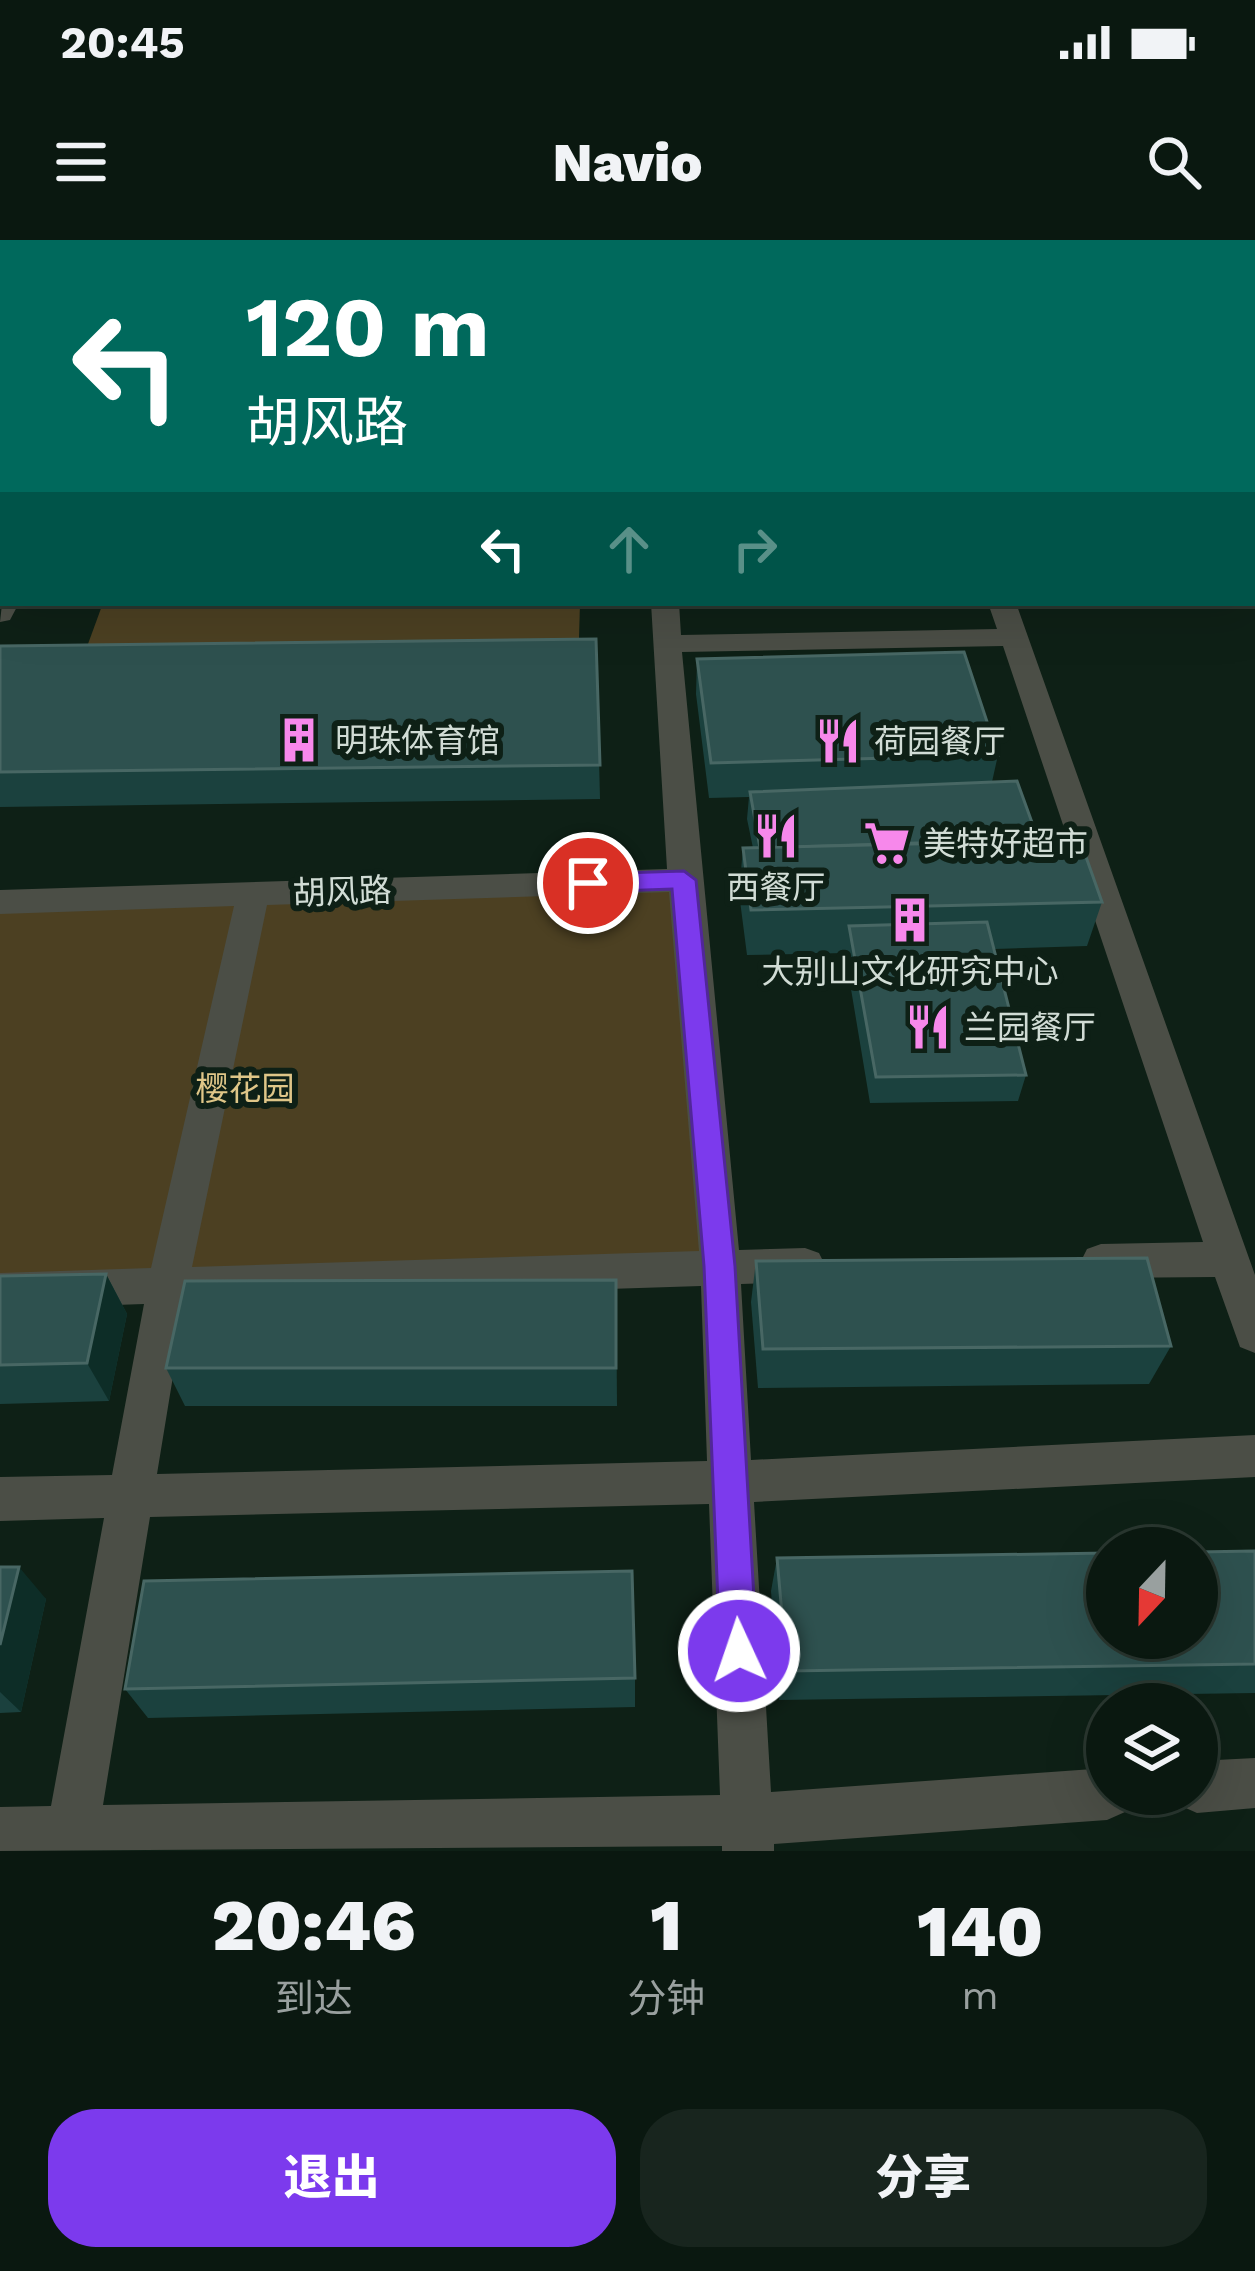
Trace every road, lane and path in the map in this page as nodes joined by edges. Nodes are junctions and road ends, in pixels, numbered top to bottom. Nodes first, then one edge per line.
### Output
1 (665, 606) edge
2 (1003, 606) edge
3 (1013, 637) junction
4 (668, 644) junction
5 (684, 880) junction
6 (253, 894) junction
7 (0, 902) edge
8 (1229, 1259) junction
9 (1067, 1261) edge
10 (836, 1264) edge
11 (720, 1266) junction
12 (168, 1285) junction
13 (0, 1291) edge
14 (1255, 1334) edge
15 (1255, 1456) edge
16 (730, 1482) junction
17 (132, 1494) junction
18 (0, 1499) edge
19 (1255, 1783) edge
20 (1218, 1786) edge
21 (1086, 1796) edge
22 (0, 1833) edge
23 (747, 1835) edge
24 (71, 1842) edge

1 - 4 street
2 - 3 street
3 - 4 street
3 - 8 street
4 - 5 street
5 - 6 street, 胡风路
5 - 11 street
6 - 7 street, 胡风路
6 - 12 street
8 - 9 street
8 - 14 street
10 - 11 street
11 - 12 street
11 - 16 street
12 - 13 street
12 - 17 street
15 - 16 street
16 - 17 street
16 - 23 street
17 - 18 street
17 - 24 street
19 - 20 street
21 - 23 street
22 - 24 street
23 - 24 street

